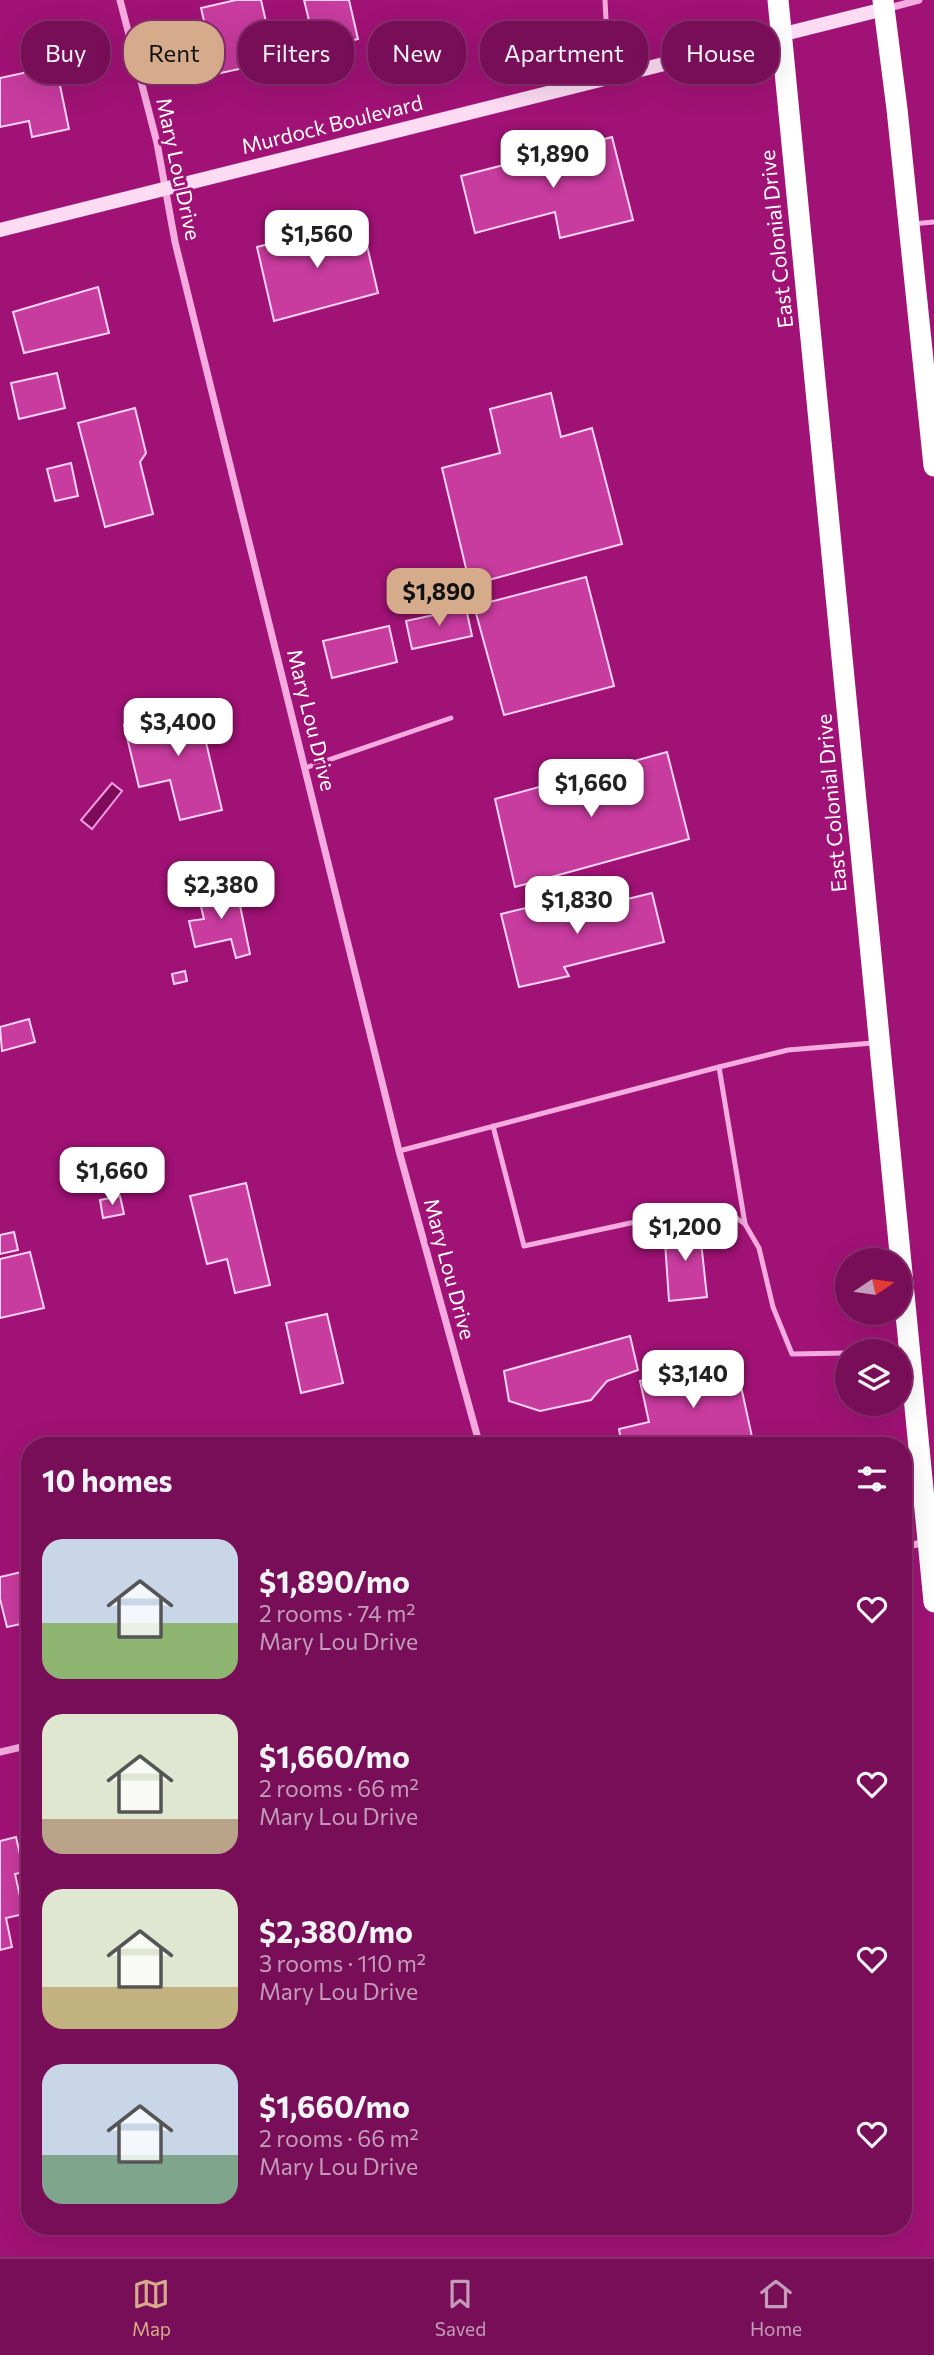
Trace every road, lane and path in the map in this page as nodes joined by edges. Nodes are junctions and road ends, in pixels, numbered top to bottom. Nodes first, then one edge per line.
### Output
1 (120, 0) edge
2 (605, 0) edge
3 (778, 0) edge
4 (919, 0) edge
5 (884, 5) edge
6 (606, 21) edge
7 (782, 34) junction
8 (648, 67) edge
9 (581, 84) edge
10 (166, 188) junction
11 (934, 222) edge
12 (909, 225) junction
13 (0, 230) edge
14 (934, 466) edge
15 (451, 718) dead end
16 (305, 768) junction
17 (880, 1043) junction
18 (719, 1068) junction
19 (493, 1126) junction
20 (400, 1151) junction
21 (745, 1224) junction
22 (904, 1339) edge
23 (835, 1353) edge
24 (912, 1389) edge
25 (915, 1405) junction
26 (478, 1437) edge
27 (934, 1444) edge
28 (931, 1544) edge
29 (912, 1546) edge
30 (934, 1602) edge
31 (21, 1747) edge
32 (0, 1752) edge

1 - 10 street, Mary Lou Drive
2 - 6 lane
3 - 7 highway, East Colonial Drive
4 - 5 street, Murdock Boulevard
5 - 7 street, Murdock Boulevard
5 - 12 highway
7 - 8 street, Murdock Boulevard
7 - 17 highway, East Colonial Drive
9 - 10 street, Murdock Boulevard
10 - 13 street, Murdock Boulevard
10 - 16 street, Mary Lou Drive
11 - 12 lane
12 - 14 highway
15 - 16 lane
16 - 20 street, Mary Lou Drive
17 - 18 lane
17 - 22 highway, East Colonial Drive
18 - 19 lane
18 - 21 lane
19 - 20 lane
19 - 21 lane
20 - 26 street, Mary Lou Drive
21 - 23 lane
24 - 25 highway, East Colonial Drive
25 - 27 highway
25 - 28 highway, East Colonial Drive
28 - 29 street
28 - 30 highway, East Colonial Drive
31 - 32 street

